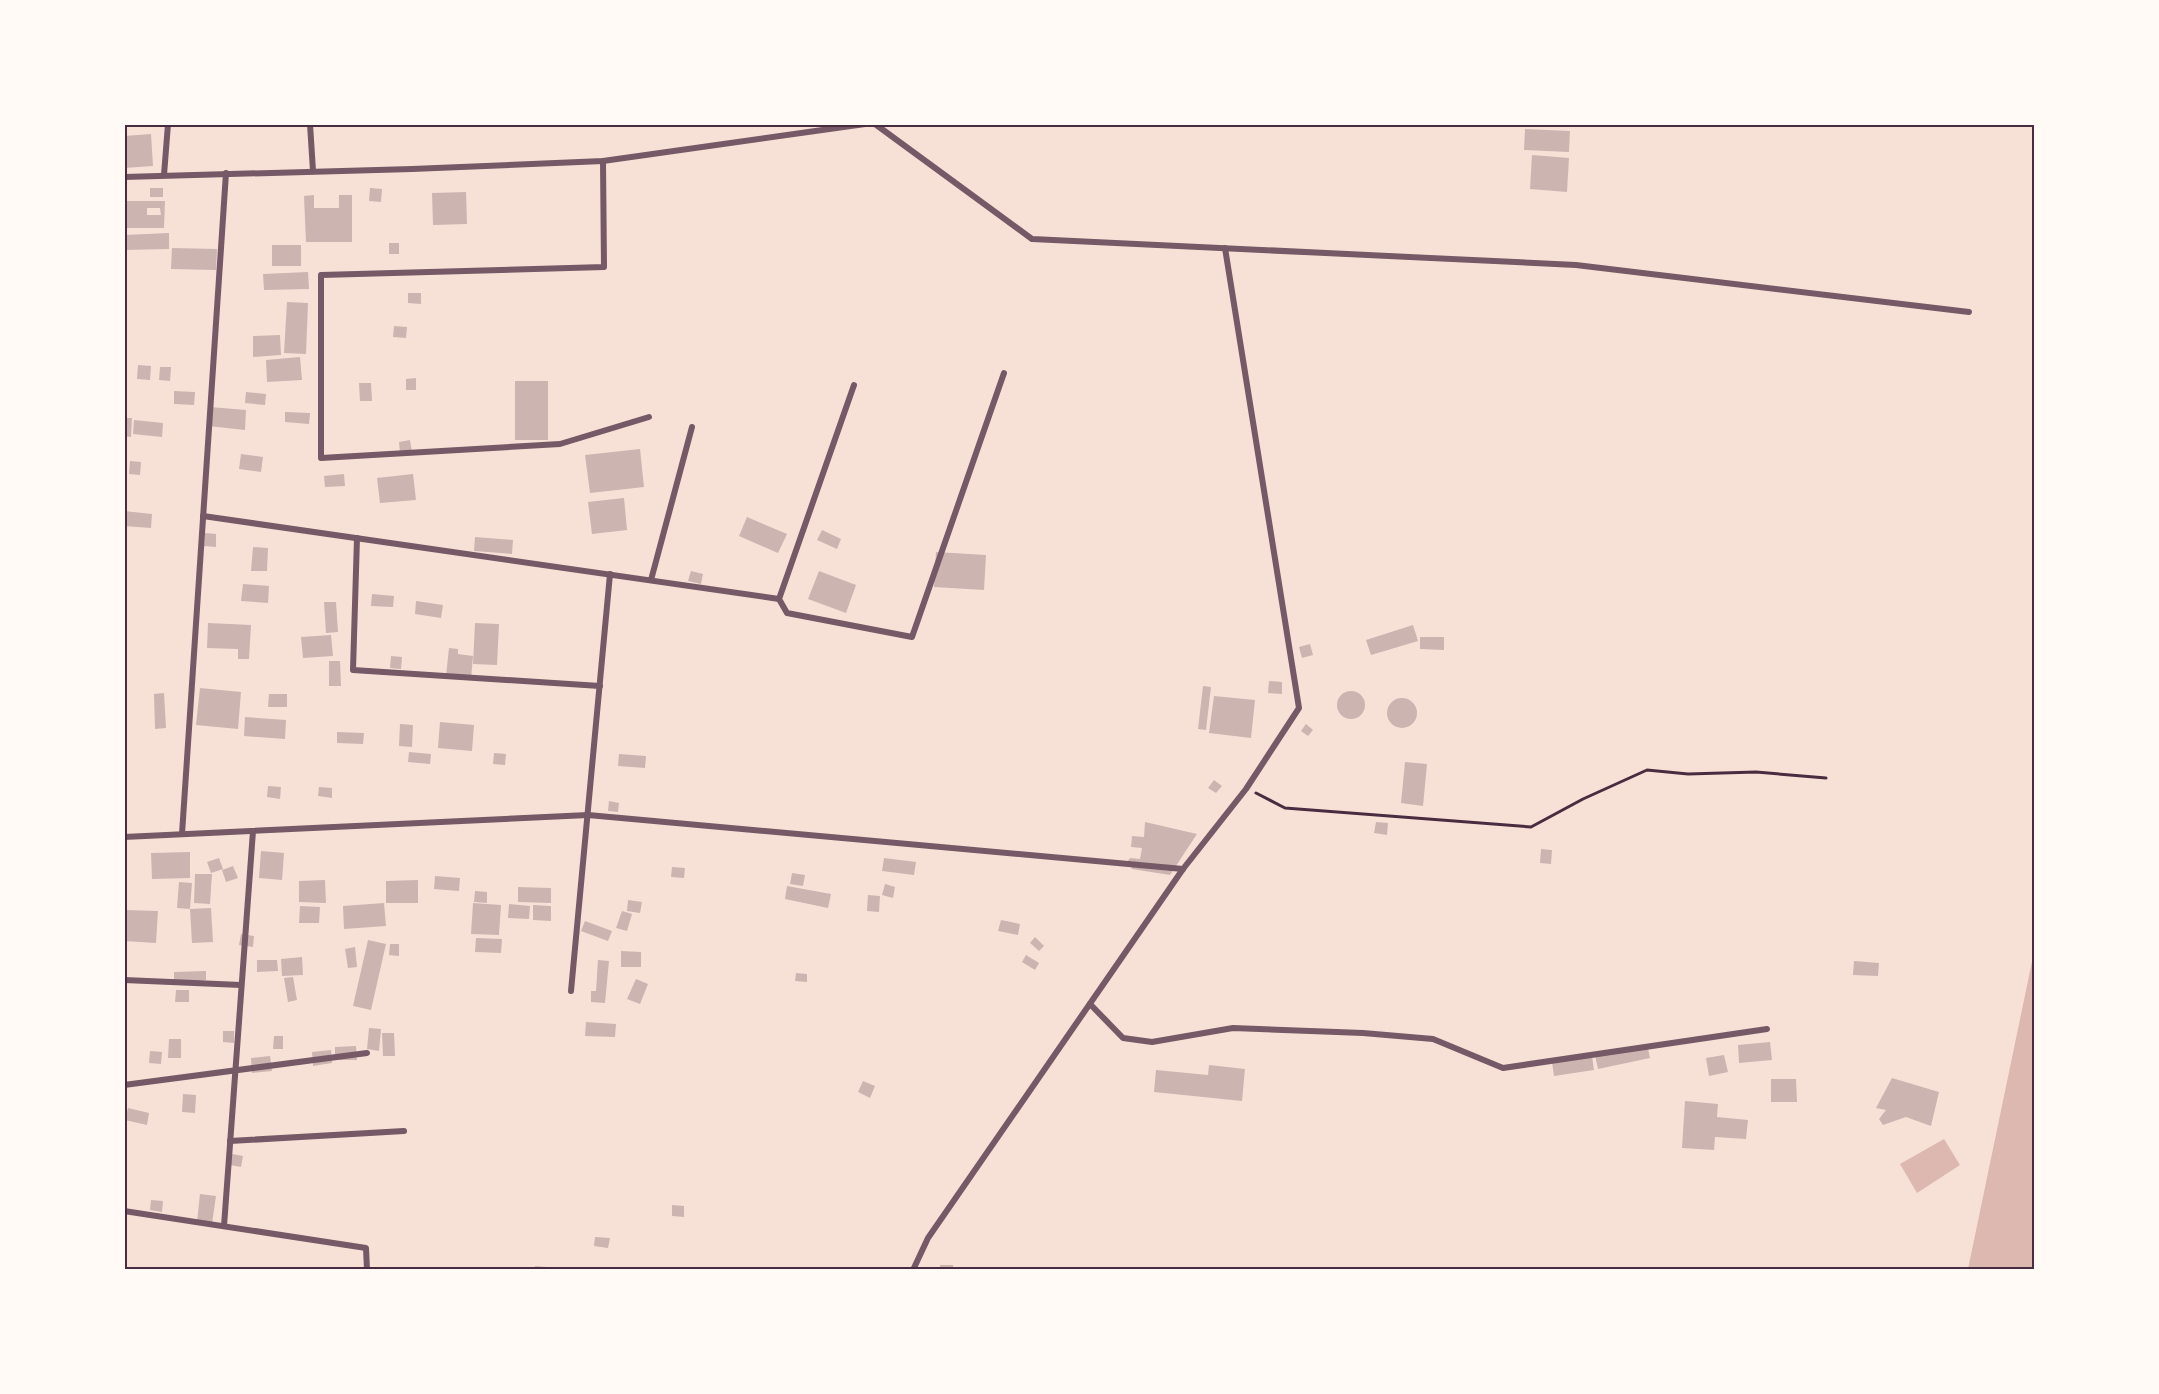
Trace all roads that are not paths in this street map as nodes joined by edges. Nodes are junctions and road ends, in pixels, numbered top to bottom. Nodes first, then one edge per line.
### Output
1 (168, 124) edge
2 (310, 124) edge
3 (865, 124) edge
4 (875, 124) edge
5 (603, 161) junction
6 (313, 171) junction
7 (226, 173) junction
8 (164, 175) junction
9 (124, 177) edge
10 (1225, 248) junction
11 (1969, 312) dead end
12 (1004, 373) dead end
13 (854, 385) dead end
14 (649, 417) dead end
15 (692, 426) dead end
16 (203, 516) junction
17 (357, 538) junction
18 (610, 574) junction
19 (651, 580) junction
20 (779, 599) junction
21 (600, 686) junction
22 (588, 815) junction
23 (253, 831) junction
24 (182, 834) junction
25 (124, 837) edge
26 (1183, 869) junction
27 (124, 980) edge
28 (241, 985) junction
29 (571, 991) dead end
30 (1090, 1004) junction
31 (1767, 1029) dead end
32 (367, 1053) dead end
33 (235, 1071) junction
34 (124, 1085) edge
35 (404, 1131) dead end
36 (230, 1141) junction
37 (124, 1212) edge
38 (224, 1226) junction
39 (367, 1269) edge
40 (913, 1269) edge

1 - 8 street
2 - 6 street
3 - 5 street
4 - 10 street
5 - 6 street
5 - 14 street
6 - 7 street
7 - 8 street
7 - 16 street
8 - 9 street
10 - 11 street
10 - 26 street
12 - 20 street
13 - 20 street
15 - 19 street
16 - 17 street
16 - 24 street
17 - 18 street
17 - 21 street
18 - 19 street
18 - 21 street
19 - 20 street
21 - 22 street
22 - 23 street
22 - 26 street
22 - 29 street
23 - 24 street
23 - 28 street
24 - 25 street
26 - 30 street
27 - 28 street
28 - 33 street
30 - 31 street
30 - 40 street
32 - 33 street
33 - 34 street
33 - 36 street
35 - 36 street
36 - 38 street
37 - 38 street
38 - 39 street

